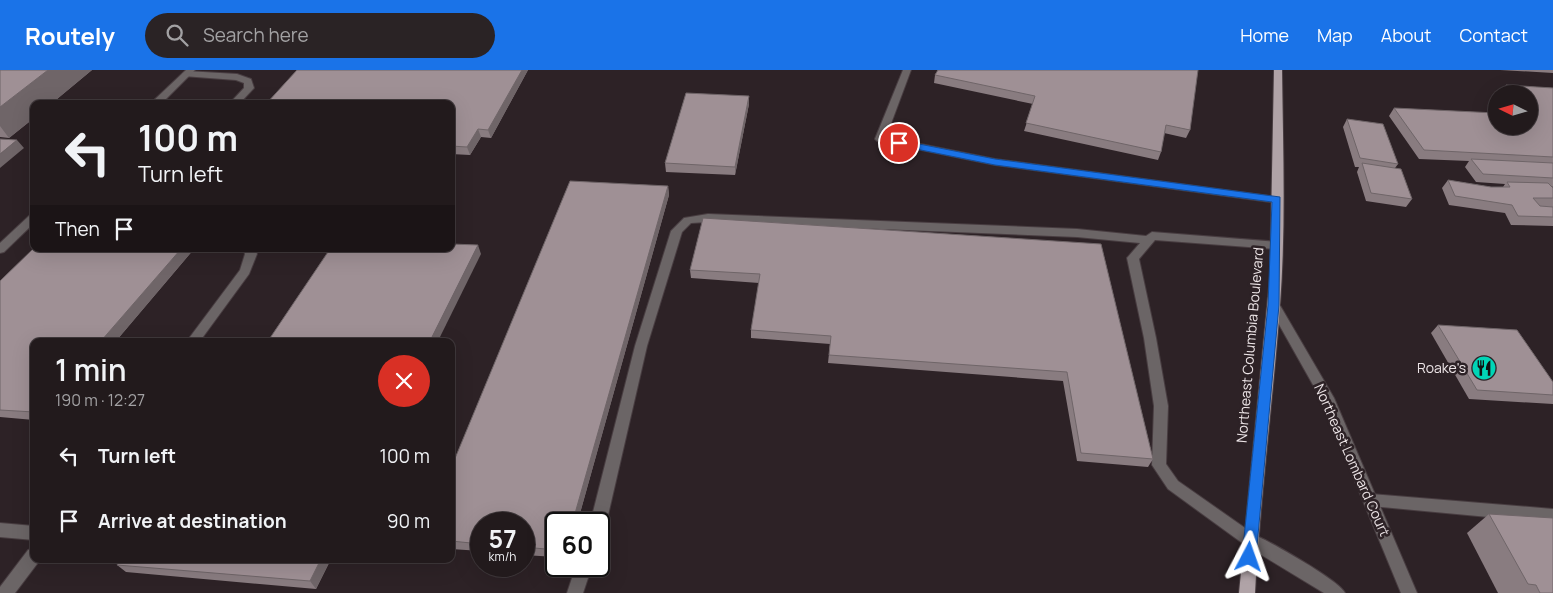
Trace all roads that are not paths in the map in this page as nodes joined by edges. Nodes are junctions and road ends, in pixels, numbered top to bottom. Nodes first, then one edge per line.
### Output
1 (907, 70) edge
2 (1278, 70) edge
3 (188, 72) edge
4 (159, 100) edge
5 (238, 100) edge
6 (1277, 200) junction
7 (30, 221) edge
8 (1149, 240) junction
9 (1276, 245) junction
10 (0, 249) edge
11 (250, 252) edge
12 (1274, 305) junction
13 (195, 338) edge
14 (1370, 500) junction
15 (601, 512) edge
16 (1553, 516) edge
17 (0, 530) edge
18 (30, 533) edge
19 (1250, 540) junction
20 (30, 559) edge
21 (580, 577) edge
22 (5, 593) edge
23 (575, 593) edge
24 (1247, 593) edge
25 (1337, 593) edge
26 (1408, 593) edge

1 - 6 street
2 - 6 main road, Northeast Columbia Boulevard
3 - 4 street
3 - 5 street
6 - 9 main road, Northeast Columbia Boulevard
7 - 10 street
8 - 9 street
8 - 15 street
8 - 19 street
9 - 12 main road, Northeast Columbia Boulevard
11 - 13 street
12 - 14 street, Northeast Lombard Court
12 - 19 main road, Northeast Columbia Boulevard
14 - 16 street
14 - 26 street, Northeast Lombard Court
17 - 18 street
19 - 24 main road, Northeast Columbia Boulevard
19 - 25 street
20 - 22 street
21 - 23 street

